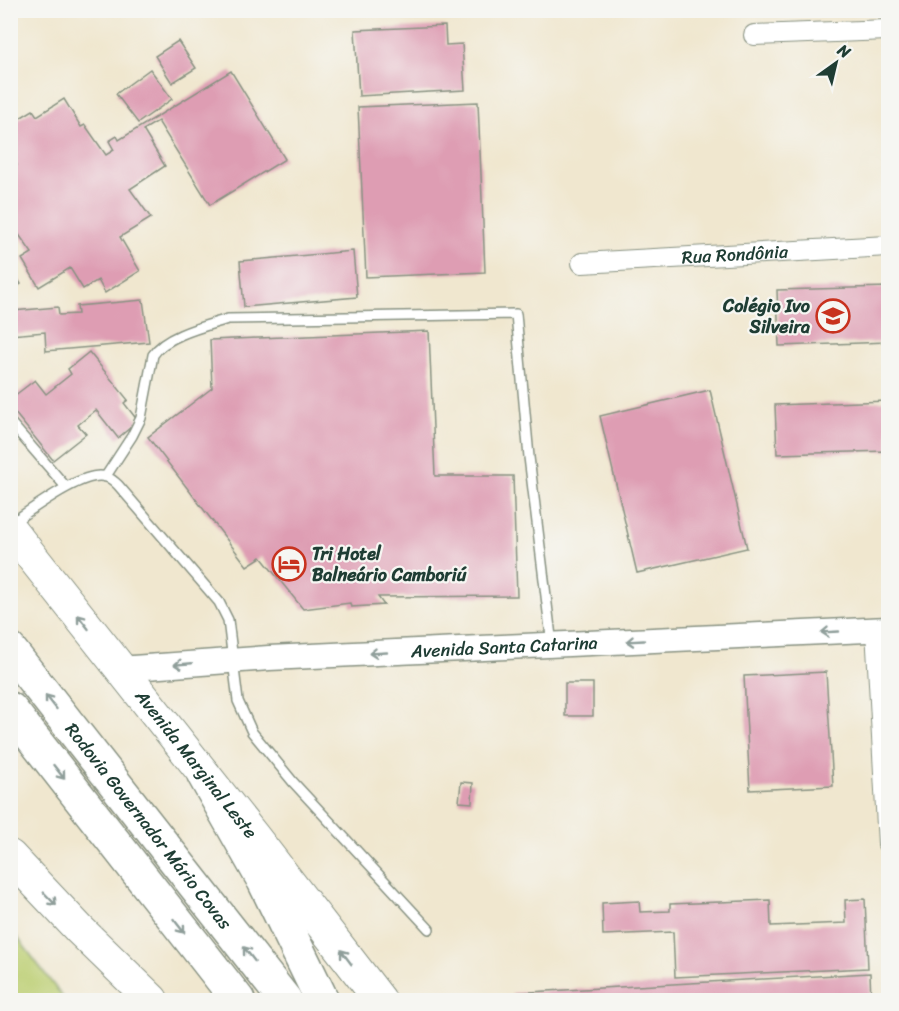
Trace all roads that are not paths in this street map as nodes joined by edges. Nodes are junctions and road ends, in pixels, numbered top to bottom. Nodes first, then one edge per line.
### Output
1 (888, 30) edge
2 (754, 35) dead end
3 (888, 246) edge
4 (582, 262) dead end
5 (10, 422) edge
6 (106, 476) junction
7 (66, 487) junction
8 (10, 524) edge
9 (10, 529) edge
10 (882, 630) edge
11 (552, 645) junction
12 (10, 650) edge
13 (233, 660) junction
14 (119, 669) junction
15 (10, 709) edge
16 (204, 775) junction
17 (888, 844) edge
18 (10, 856) edge
19 (429, 929) dead end
20 (152, 1000) edge
21 (238, 1000) edge
22 (285, 1000) edge
23 (322, 1000) edge
24 (380, 1000) edge

1 - 2 street
3 - 4 street, Rua Rondônia
5 - 7 lane
6 - 7 lane
6 - 11 lane
6 - 13 lane
7 - 8 lane
14 -> 9 main road, Avenida Marginal Leste
10 -> 11 street, Avenida Santa Catarina
10 - 17 street
11 -> 13 street, Avenida Santa Catarina
22 -> 12 highway, Rodovia Governador Mário Covas
13 -> 14 street, Avenida Santa Catarina
13 - 19 lane
14 - 16 main road, Avenida Marginal Leste
15 -> 21 highway, Rodovia Governador Mário Covas
16 - 23 highway
24 -> 16 main road, Avenida Marginal Leste
18 -> 20 main road

